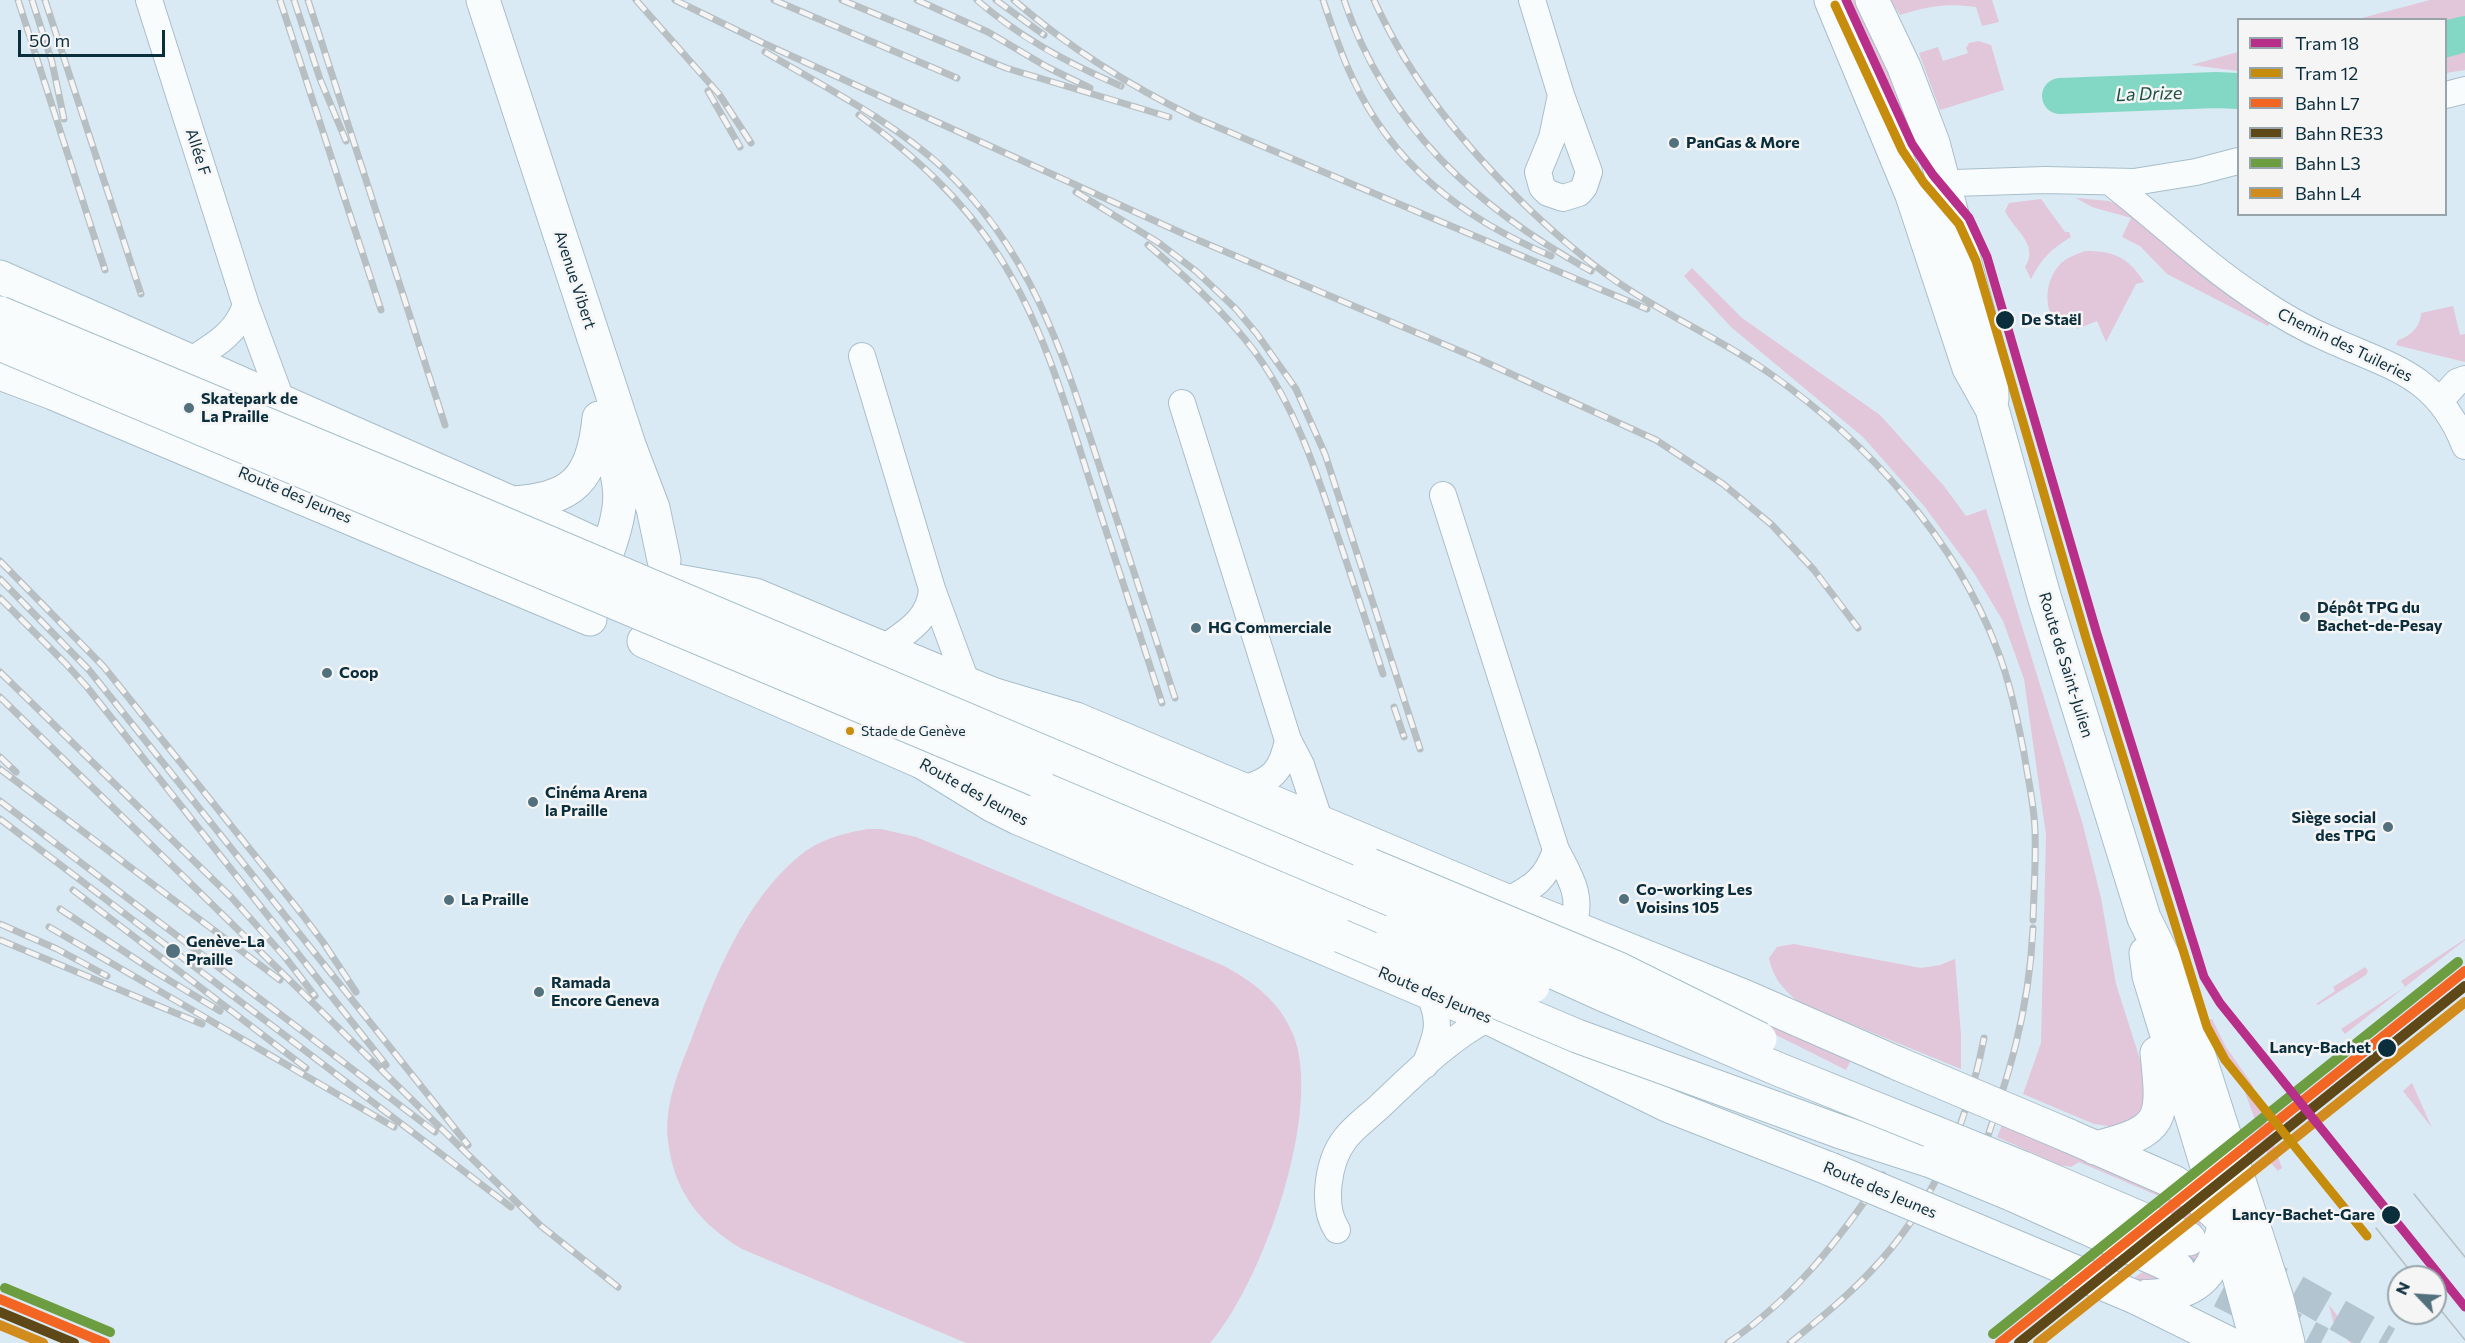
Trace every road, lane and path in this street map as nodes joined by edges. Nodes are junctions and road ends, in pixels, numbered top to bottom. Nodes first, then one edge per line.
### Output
1 (149, 0) edge
2 (461, 0) edge
3 (483, 0) edge
4 (1532, 0) edge
5 (1831, 0) edge
6 (1872, 0) edge
7 (2465, 90) edge
8 (2447, 94) edge
9 (1561, 95) dead end
10 (2237, 161) edge
11 (2110, 182) junction
12 (1945, 184) junction
13 (1912, 195) junction
14 (0, 279) edge
15 (246, 305) junction
16 (0, 313) edge
17 (0, 344) edge
18 (179, 356) junction
19 (861, 356) dead end
20 (0, 365) edge
21 (0, 374) edge
22 (2465, 380) edge
23 (2440, 401) junction
24 (282, 402) junction
25 (1182, 403) dead end
26 (1992, 410) junction
27 (600, 415) junction
28 (122, 423) junction
29 (2465, 446) edge
30 (1443, 495) dead end
31 (512, 502) junction
32 (608, 550) junction
33 (670, 570) junction
34 (932, 588) junction
35 (590, 619) junction
36 (644, 641) junction
37 (884, 648) junction
38 (979, 689) junction
39 (1288, 740) junction
40 (922, 762) junction
41 (1242, 789) junction
42 (1320, 822) junction
43 (1556, 850) junction
44 (1507, 901) junction
45 (2144, 918) junction
46 (1572, 927) junction
47 (2149, 976) junction
48 (1428, 992) junction
49 (1489, 1018) junction
50 (1527, 1035) junction
51 (1425, 1065) junction
52 (1909, 1120) junction
53 (2081, 1141) junction
54 (1931, 1161) junction
55 (2239, 1180) junction
56 (2017, 1181) junction
57 (2225, 1222) junction
58 (1337, 1230) dead end
59 (2183, 1254) tunnel mouth
60 (2264, 1260) junction
61 (2135, 1297) junction
62 (2228, 1343) edge
63 (2257, 1343) edge
64 (2288, 1343) edge

1 - 15 street, Allée F
2 - 27 main road, Avenue Vibert
3 - 33 main road, Avenue Vibert
4 - 9 street
5 - 13 main road, Route de Saint-Julien
6 - 12 main road, Route de Saint-Julien
7 - 8 street
10 - 11 street
11 - 12 street
11 - 23 street, Chemin des Tuileries
12 - 13 street
12 - 26 main road, Route de Saint-Julien
13 - 26 main road, Route de Saint-Julien
14 - 18 main road
14 - 20 main road
15 - 18 street
15 - 24 street
16 - 52 main road, bridge
17 - 54 main road, bridge
18 - 24 main road
18 - 28 main road
19 - 34 street
21 - 28 main road, Route des Jeunes
22 - 23 street
23 - 29 street, Chemin des Tuileries
24 - 31 main road
25 - 39 street
26 - 45 main road, Route de Saint-Julien
27 - 31 main road
27 - 32 main road, Avenue Vibert
28 - 35 main road, Route des Jeunes
30 - 43 street
31 - 32 main road
32 - 33 main road
32 - 35 main road
33 - 36 main road
33 - 37 main road
34 - 37 street
34 - 38 street
35 - 36 main road
36 - 40 main road, Route des Jeunes
37 - 38 main road
38 - 41 main road
38 - 52 main road, bridge
39 - 41 street
39 - 42 street
40 - 48 main road, Route des Jeunes
40 - 54 main road, bridge
41 - 42 main road
42 - 44 main road
43 - 44 street
43 - 46 street
44 - 46 main road
45 - 47 main road, Route de Saint-Julien
45 - 55 main road, Route de Saint-Julien
46 - 50 main road
46 - 53 main road, bridge
47 - 53 main road
47 - 57 main road, Route de Saint-Julien
48 - 49 main road, Route des Jeunes
48 - 51 street
49 - 50 main road, Route des Jeunes
49 - 51 street
50 - 61 main road, Route des Jeunes, bridge
51 - 58 street
52 - 56 main road, bridge
53 - 57 main road
54 - 56 main road, bridge
55 - 57 main road
55 - 60 main road, Route de Saint-Julien
56 - 59 main road
57 - 60 main road
57 - 61 main road
57 - 63 main road, Route de Saint-Julien
60 - 64 main road, Route de Saint-Julien
61 - 62 main road, Route des Jeunes

